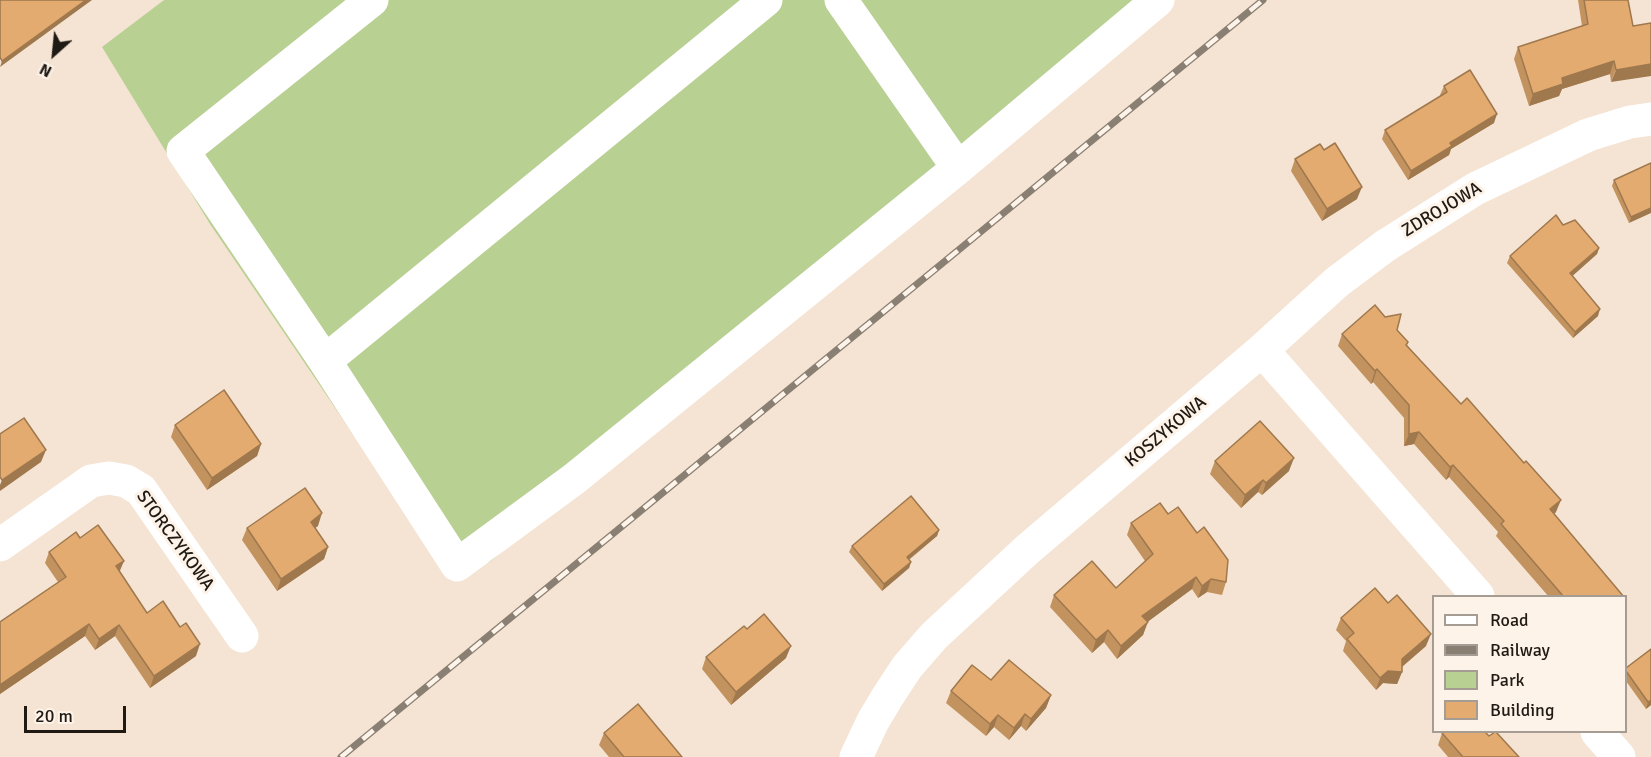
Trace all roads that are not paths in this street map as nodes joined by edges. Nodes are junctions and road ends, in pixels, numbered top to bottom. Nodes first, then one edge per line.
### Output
1 (372, 0) edge
2 (766, 0) edge
3 (841, 0) edge
4 (1158, 0) edge
5 (1651, 119) edge
6 (958, 168) junction
7 (1262, 350) junction
8 (325, 361) junction
9 (0, 545) edge
10 (1476, 595) edge
11 (242, 636) dead end
12 (1598, 733) edge
13 (856, 757) edge
14 (1619, 757) edge

1 - 8 street
2 - 8 street
3 - 6 street
4 - 6 street
5 - 7 street, ZDROJOWA
6 - 8 street
7 - 10 street
7 - 13 street, KOSZYKOWA
9 - 11 street, STORCZYKOWA
12 - 14 street

